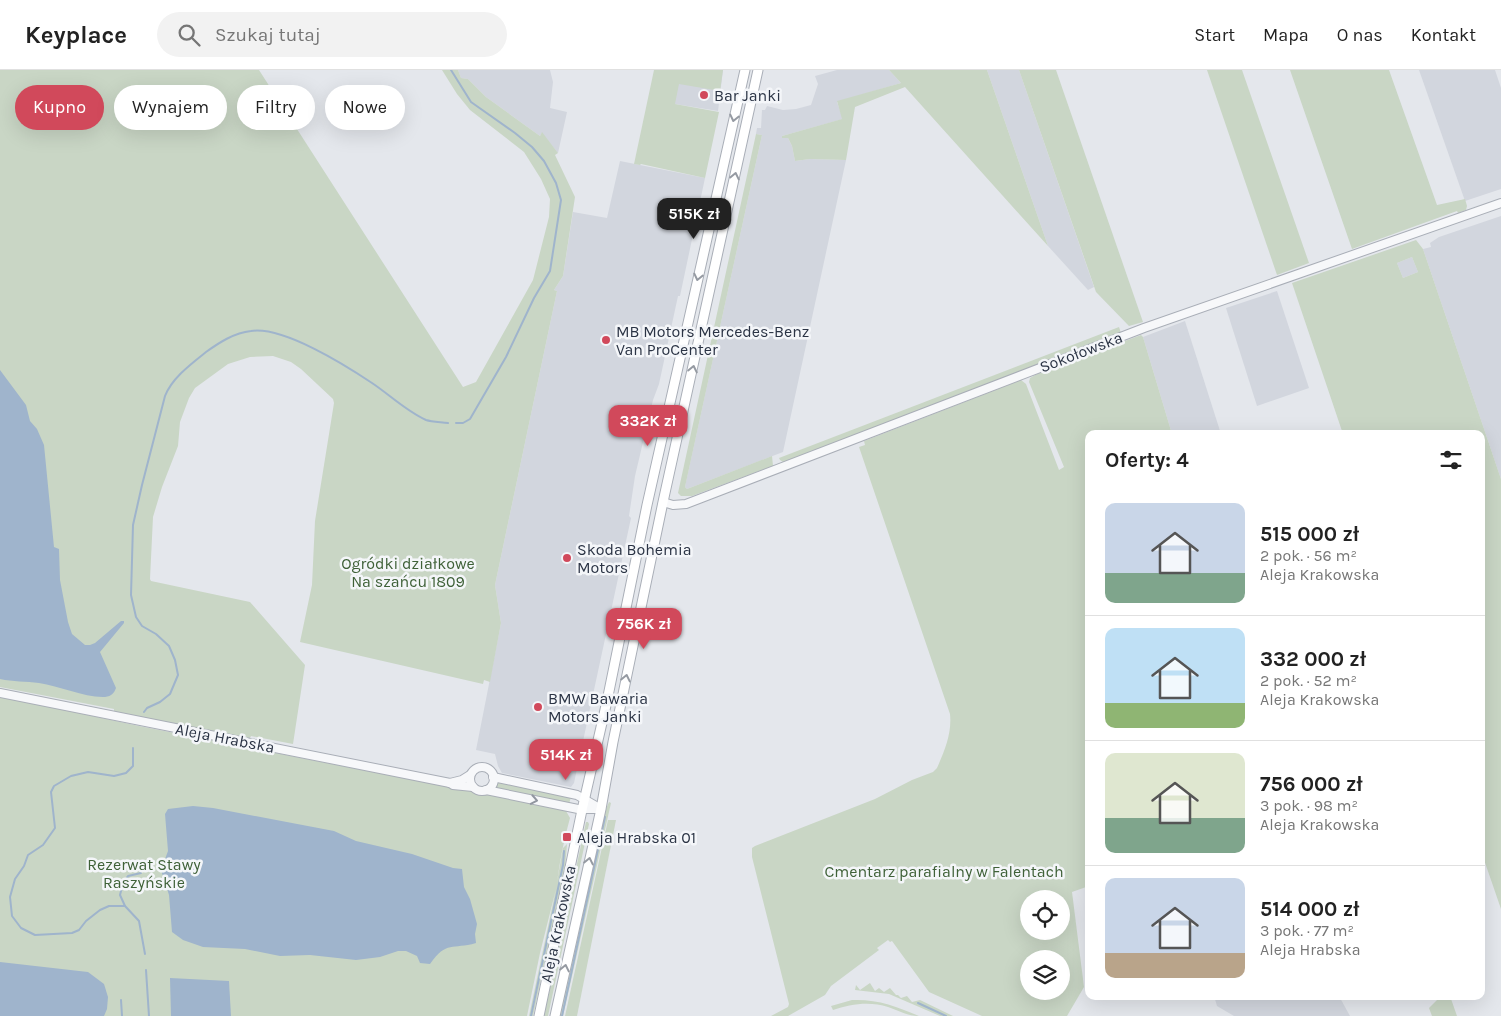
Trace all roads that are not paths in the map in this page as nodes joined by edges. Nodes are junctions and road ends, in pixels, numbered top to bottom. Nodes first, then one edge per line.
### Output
1 (745, 70) edge
2 (758, 70) edge
3 (1501, 202) edge
4 (663, 502) junction
5 (0, 693) edge
6 (470, 775) junction
7 (493, 777) junction
8 (590, 780) junction
9 (450, 783) junction
10 (473, 787) junction
11 (486, 790) junction
12 (603, 794) junction
13 (585, 800) junction
14 (601, 808) junction
15 (582, 810) junction
16 (539, 1016) edge
17 (555, 1016) edge

1 -> 8 main road, Aleja Krakowska
4 -> 2 main road, Aleja Krakowska
3 - 4 street, Sokołowska
12 -> 4 main road, Aleja Krakowska
5 - 9 street, Aleja Hrabska
6 - 7 street
6 - 9 street
6 - 10 street
7 - 11 street
7 - 13 street
8 - 12 main road
8 - 13 main road, Aleja Krakowska
9 - 10 street, Aleja Hrabska
10 - 11 street
11 -> 15 street
12 - 14 main road, Aleja Krakowska
13 - 14 street
13 - 15 main road, Aleja Krakowska
14 - 15 street
17 -> 14 main road, Aleja Krakowska
15 - 16 main road, Aleja Krakowska

